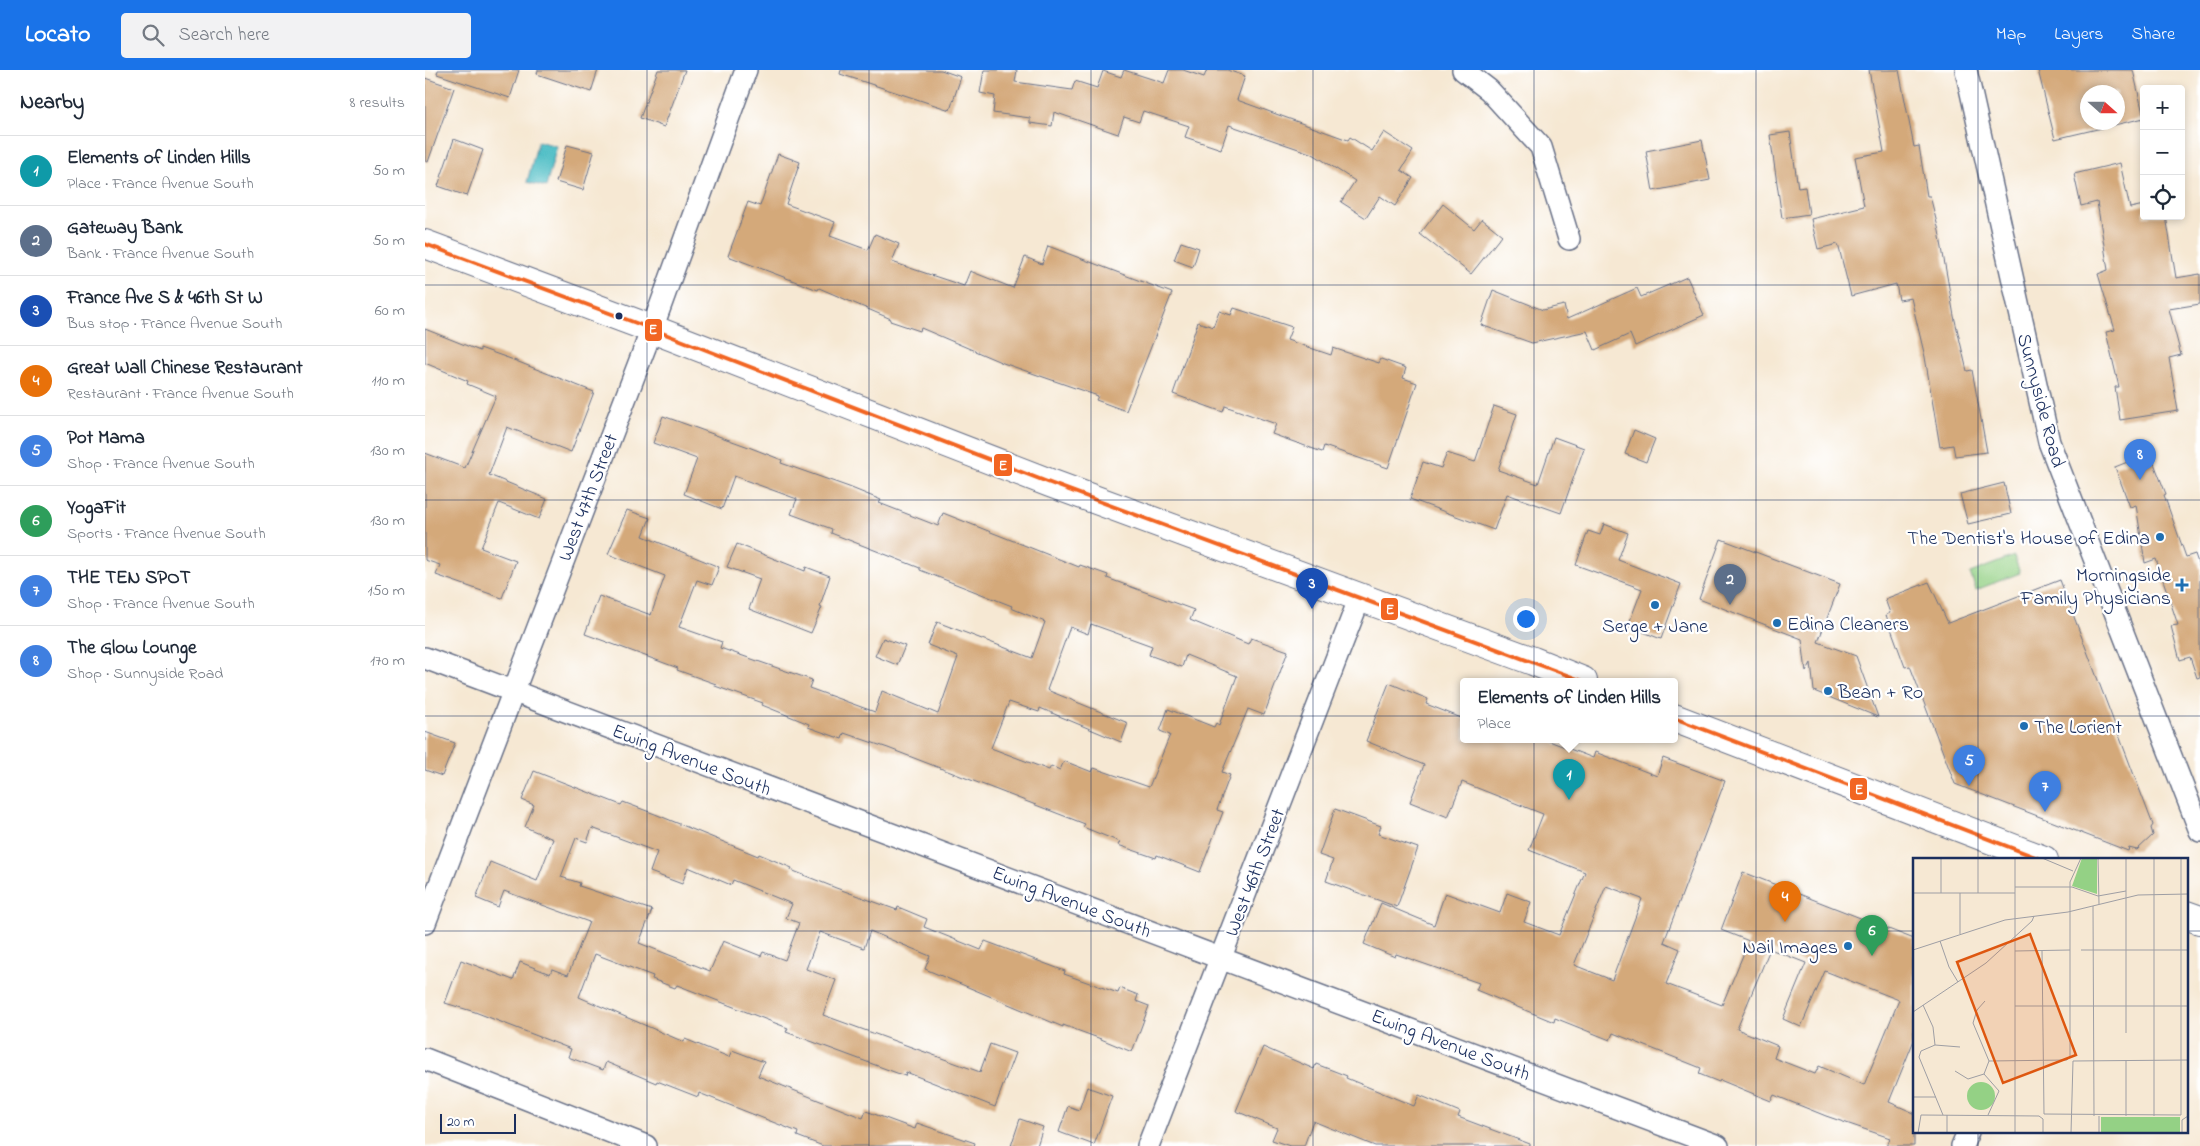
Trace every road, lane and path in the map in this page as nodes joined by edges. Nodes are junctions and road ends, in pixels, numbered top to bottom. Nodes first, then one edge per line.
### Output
1 (746, 70) edge
2 (1463, 70) edge
3 (1966, 70) edge
4 (1569, 239) dead end
5 (425, 244) edge
6 (652, 328) junction
7 (1360, 597) junction
8 (425, 658) edge
9 (1575, 678) edge
10 (514, 693) junction
11 (1678, 720) edge
12 (2200, 831) edge
13 (2039, 858) edge
14 (2187, 915) edge
15 (2200, 920) edge
16 (425, 923) edge
17 (1221, 957) junction
18 (425, 1060) edge
19 (1967, 1134) edge
20 (646, 1146) edge
21 (1148, 1146) edge
22 (1718, 1146) edge
23 (1962, 1146) edge

1 - 6 street, West 47th Street
2 - 4 street
3 - 12 street, Sunnyside Road
5 - 6 main road
6 - 7 main road
6 - 10 street, West 47th Street
7 - 9 main road
7 - 17 street, West 46th Street
8 - 10 street, Ewing Avenue South
10 - 16 street, West 47th Street
10 - 17 street, Ewing Avenue South
11 - 13 main road
14 - 15 main road
17 - 21 street, West 46th Street
17 - 22 street, Ewing Avenue South
18 - 20 street
19 - 23 street

